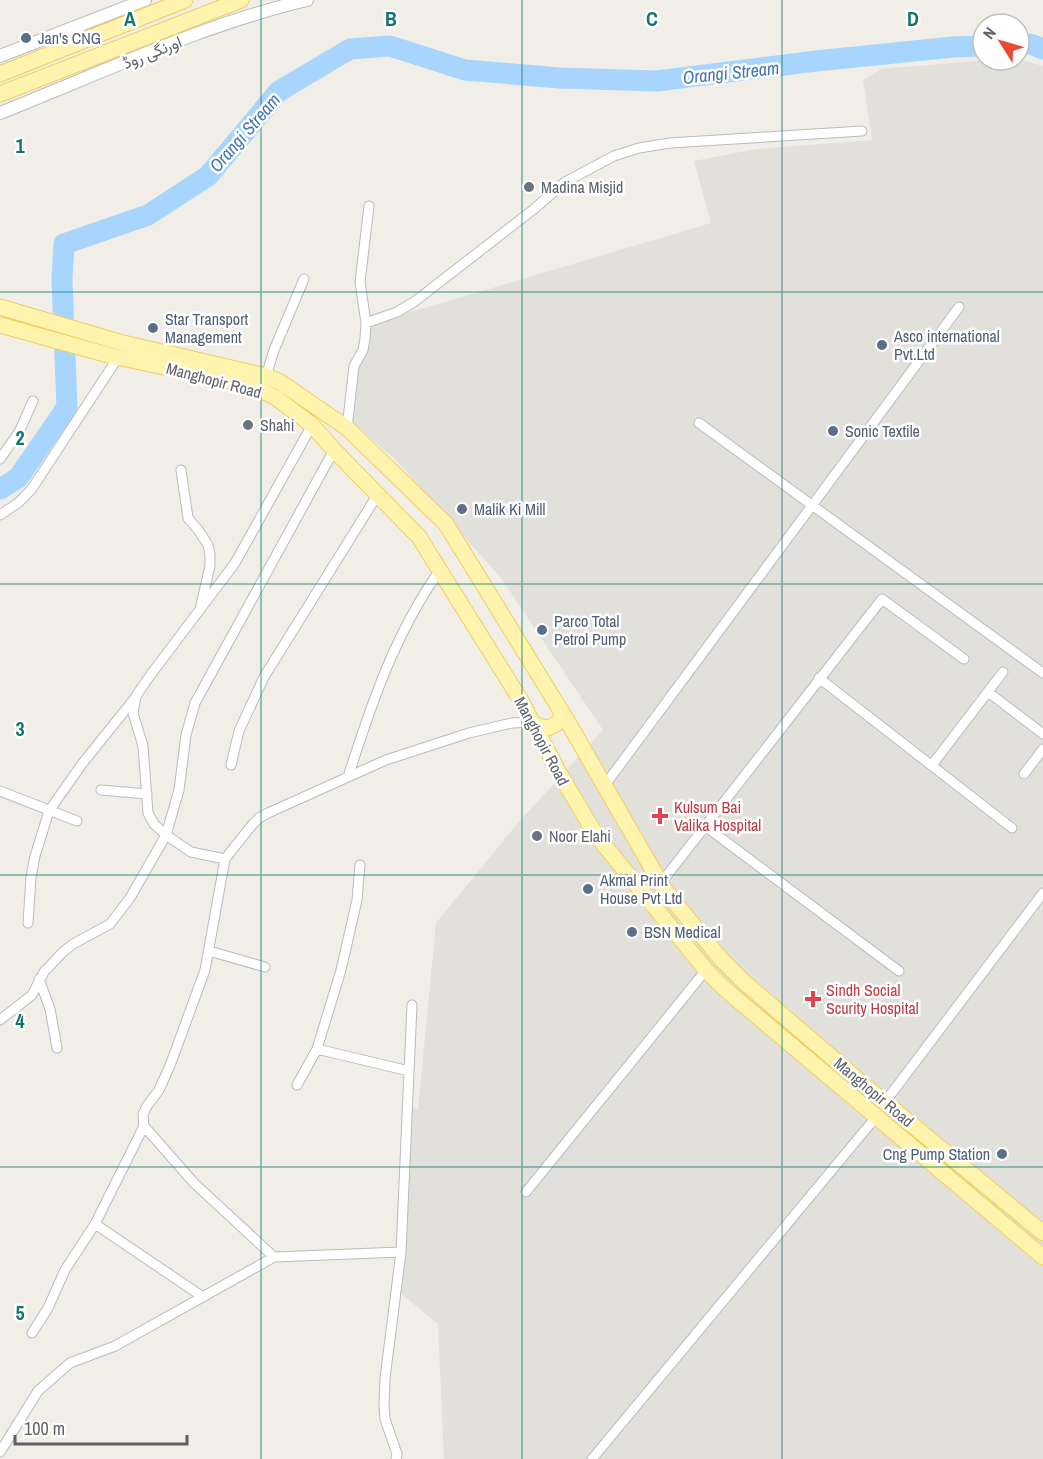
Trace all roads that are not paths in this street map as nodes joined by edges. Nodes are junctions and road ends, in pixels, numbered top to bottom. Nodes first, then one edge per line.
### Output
1 (145, 0) edge
2 (185, 0) edge
3 (241, 0) edge
4 (307, 0) edge
5 (0, 56) edge
6 (0, 74) edge
7 (0, 94) edge
8 (0, 113) edge
9 (862, 131) dead end
10 (369, 206) dead end
11 (304, 279) dead end
12 (0, 307) edge
13 (959, 307) dead end
14 (366, 323) junction
15 (0, 325) edge
16 (117, 351) junction
17 (266, 376) junction
18 (33, 401) dead end
19 (699, 423) dead end
20 (312, 425) junction
21 (347, 428) junction
22 (334, 450) junction
23 (0, 459) edge
24 (181, 470) dead end
25 (378, 494) junction
26 (812, 506) junction
27 (0, 515) edge
28 (440, 570) junction
29 (201, 608) junction
30 (964, 659) dead end
31 (1003, 672) dead end
32 (1043, 673) edge
33 (819, 678) junction
34 (988, 692) junction
35 (136, 696) junction
36 (563, 714) junction
37 (532, 722) junction
38 (574, 732) junction
39 (1043, 734) edge
40 (1043, 749) edge
41 (547, 750) junction
42 (231, 765) dead end
43 (932, 765) junction
44 (1024, 774) dead end
45 (348, 777) junction
46 (604, 785) junction
47 (101, 790) dead end
48 (0, 791) edge
49 (147, 794) junction
50 (50, 811) junction
51 (77, 821) dead end
52 (705, 826) junction
53 (1012, 828) dead end
54 (166, 835) junction
55 (225, 859) junction
56 (360, 865) dead end
57 (661, 883) junction
58 (1043, 893) edge
59 (28, 923) dead end
60 (209, 951) junction
61 (265, 967) dead end
62 (705, 970) junction
63 (899, 971) dead end
64 (39, 979) junction
65 (412, 1005) dead end
66 (0, 1020) edge
67 (57, 1048) dead end
68 (317, 1049) junction
69 (409, 1071) junction
70 (297, 1085) dead end
71 (885, 1102) junction
72 (876, 1117) junction
73 (144, 1126) junction
74 (526, 1192) dead end
75 (95, 1224) junction
76 (1043, 1233) edge
77 (401, 1252) junction
78 (274, 1257) junction
79 (1043, 1257) edge
80 (203, 1297) junction
81 (32, 1333) dead end
82 (0, 1452) edge
83 (398, 1457) edge
84 (592, 1459) edge

1 - 5 street
2 - 6 main road
3 - 7 main road
4 - 8 street, اورنگی روڈ
9 - 14 street
10 - 14 street
11 - 17 street
12 - 16 main road, Manghopir Road
13 - 26 street
14 - 21 street
15 - 16 main road, Manghopir Road
16 - 17 main road, Manghopir Road
16 - 20 main road, Manghopir Road
16 - 27 street
17 - 21 main road, Manghopir Road
18 - 23 street
19 - 26 street
20 - 22 main road, Manghopir Road
20 - 29 street
21 - 36 main road, Manghopir Road
22 - 25 main road, Manghopir Road
22 - 54 street
24 - 29 street
25 - 28 main road, Manghopir Road
25 - 42 street
26 - 32 street
26 - 46 street
28 - 37 main road, Manghopir Road
28 - 45 street
29 - 35 street
30 - 33 street
31 - 34 street
33 - 43 street
33 - 52 street
34 - 39 street
34 - 43 street
35 - 49 street
35 - 50 street
36 - 37 main road
36 - 38 main road, Manghopir Road
37 - 41 main road, Manghopir Road
37 - 45 street
38 - 41 main road
38 - 46 main road, Manghopir Road
40 - 44 street
41 - 62 main road, Manghopir Road
43 - 53 street
45 - 55 street
46 - 57 main road, Manghopir Road
47 - 49 street
48 - 50 street
49 - 54 street
50 - 51 street
50 - 59 street
52 - 57 street
52 - 63 street
54 - 55 street
54 - 64 street
55 - 60 street
56 - 68 street
57 - 71 main road, Manghopir Road
58 - 71 street
60 - 61 street
60 - 73 street
62 - 72 main road, Manghopir Road
62 - 74 street
64 - 66 street
64 - 67 street
65 - 69 street
68 - 69 street
68 - 70 street
69 - 77 street
71 - 76 main road, Manghopir Road
72 - 79 main road, Manghopir Road
72 - 84 street
73 - 75 street
73 - 78 street
75 - 80 street
75 - 81 street
77 - 78 street
77 - 83 street
78 - 80 street
80 - 82 street

